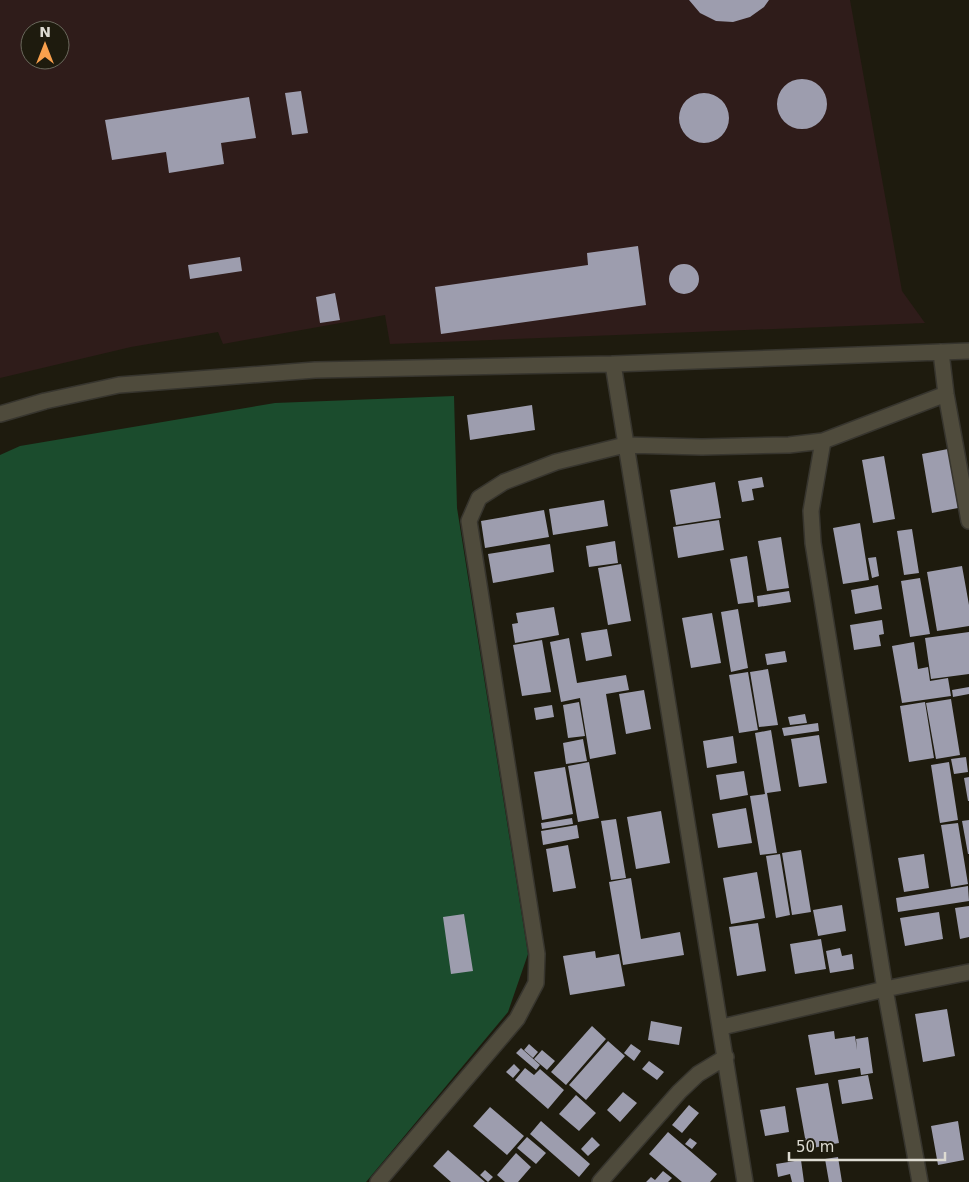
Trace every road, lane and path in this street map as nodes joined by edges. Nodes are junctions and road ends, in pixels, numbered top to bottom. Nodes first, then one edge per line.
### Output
1 (969, 351) edge
2 (941, 352) junction
3 (613, 364) junction
4 (946, 394) junction
5 (0, 414) edge
6 (823, 441) junction
7 (625, 445) junction
8 (969, 521) edge
9 (969, 972) edge
10 (885, 989) junction
11 (722, 1027) junction
12 (726, 1057) junction
13 (378, 1182) edge
14 (600, 1182) edge
15 (745, 1182) edge
16 (920, 1182) edge

1 - 2 street
2 - 3 street
2 - 4 street
3 - 5 street
3 - 7 street
4 - 6 street
4 - 8 street
6 - 7 street
6 - 10 street
7 - 11 street
7 - 13 street
9 - 10 street
10 - 11 street
10 - 16 street
11 - 12 street
12 - 14 street
12 - 15 street

